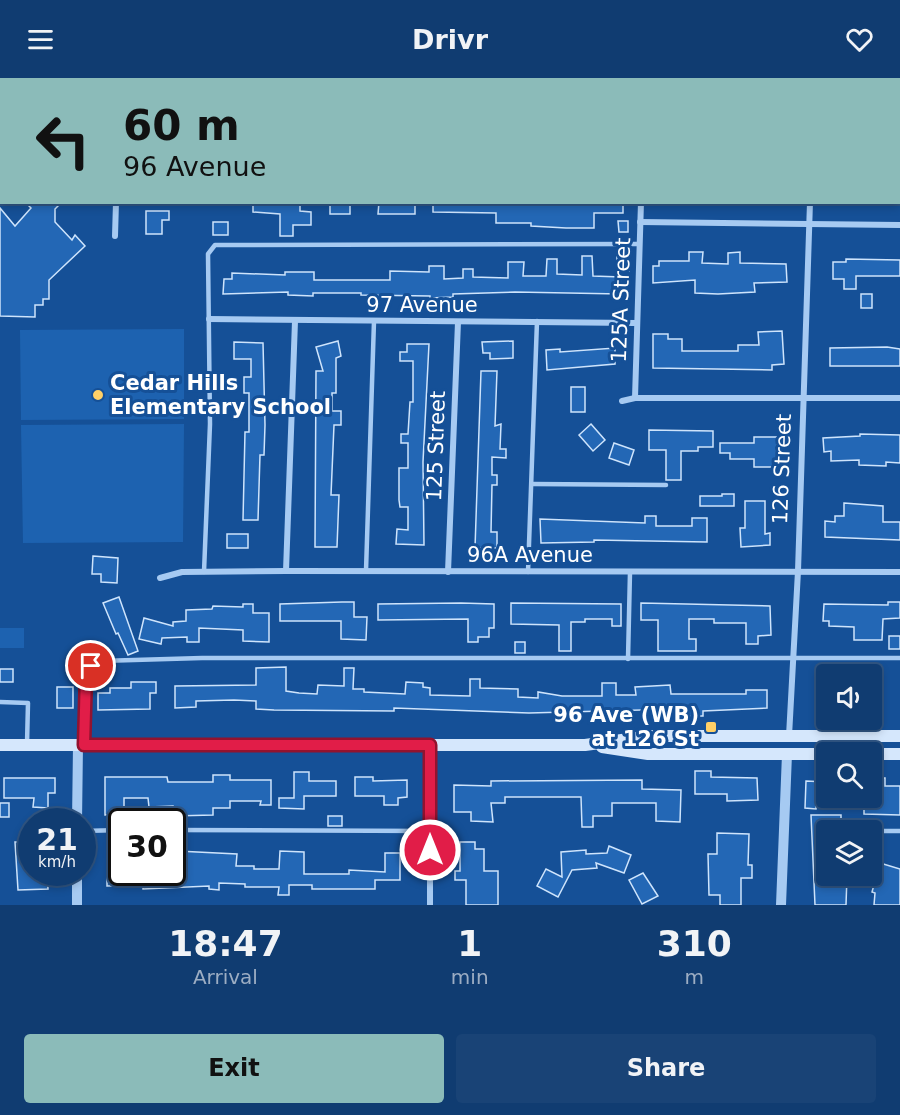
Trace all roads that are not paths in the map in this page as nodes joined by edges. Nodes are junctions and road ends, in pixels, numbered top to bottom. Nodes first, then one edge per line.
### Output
1 (116, 204) edge
2 (641, 204) edge
3 (810, 204) edge
4 (640, 222) junction
5 (809, 225) junction
6 (900, 225) edge
7 (116, 236) dead end
8 (639, 244) junction
9 (209, 319) junction
10 (295, 321) junction
11 (374, 321) junction
12 (537, 321) junction
13 (458, 322) junction
14 (635, 323) junction
15 (635, 398) junction
16 (804, 398) junction
17 (900, 398) edge
18 (622, 401) dead end
19 (532, 484) junction
20 (666, 485) dead end
21 (286, 571) junction
22 (366, 571) junction
23 (798, 571) junction
24 (204, 572) junction
25 (448, 572) junction
26 (528, 572) junction
27 (630, 572) junction
28 (900, 572) edge
29 (160, 578) dead end
30 (794, 658) junction
31 (900, 658) edge
32 (628, 659) junction
33 (0, 702) edge
34 (789, 736) junction
35 (819, 736) junction
36 (900, 736) edge
37 (0, 745) edge
38 (27, 745) junction
39 (81, 745) junction
40 (430, 745) junction
41 (585, 745) junction
42 (787, 754) junction
43 (816, 754) edge
44 (882, 754) edge
45 (900, 754) edge
46 (78, 808) edge
47 (186, 830) edge
48 (430, 831) junction
49 (882, 831) edge
50 (900, 831) edge
51 (77, 886) edge
52 (77, 905) edge
53 (430, 905) edge
54 (780, 905) edge

1 - 7 street
2 - 4 street, 125A Street
3 - 5 street, 126 Street
4 - 5 street
4 - 8 street, 125A Street
5 - 6 street
5 - 16 street, 126 Street
8 - 9 lane
8 - 14 street, 125A Street
9 - 10 street, 97 Avenue
9 - 24 lane
10 - 11 street, 97 Avenue
10 - 21 street
11 - 13 street, 97 Avenue
11 - 22 lane
12 - 13 street, 97 Avenue
12 - 14 street, 97 Avenue
12 - 19 lane
13 - 25 street, 125 Street
14 - 15 street, 125A Street
15 - 16 street
15 - 18 street
16 - 17 street
16 - 23 street, 126 Street
19 - 20 lane
19 - 26 lane
21 - 22 street, 96A Avenue
21 - 24 street, 96A Avenue
22 - 25 street, 96A Avenue
23 - 27 street, 96A Avenue
23 - 28 street, 96A Avenue
23 - 30 street, 126 Street
24 - 29 street, 96A Avenue
25 - 26 street, 96A Avenue
26 - 27 street, 96A Avenue
27 - 32 lane
30 - 31 lane
30 - 32 lane
30 - 34 street, 126 Street
32 - 39 lane
33 - 38 lane
34 - 35 main road
34 - 41 main road
35 - 36 main road
35 - 42 main road
37 - 38 main road
38 - 39 main road
39 - 40 main road
39 - 46 street
40 - 41 main road
40 - 48 street
41 - 42 main road
42 - 43 main road
42 - 54 street
44 - 45 main road
47 - 48 lane
48 - 53 street
49 - 50 lane
51 - 52 street

